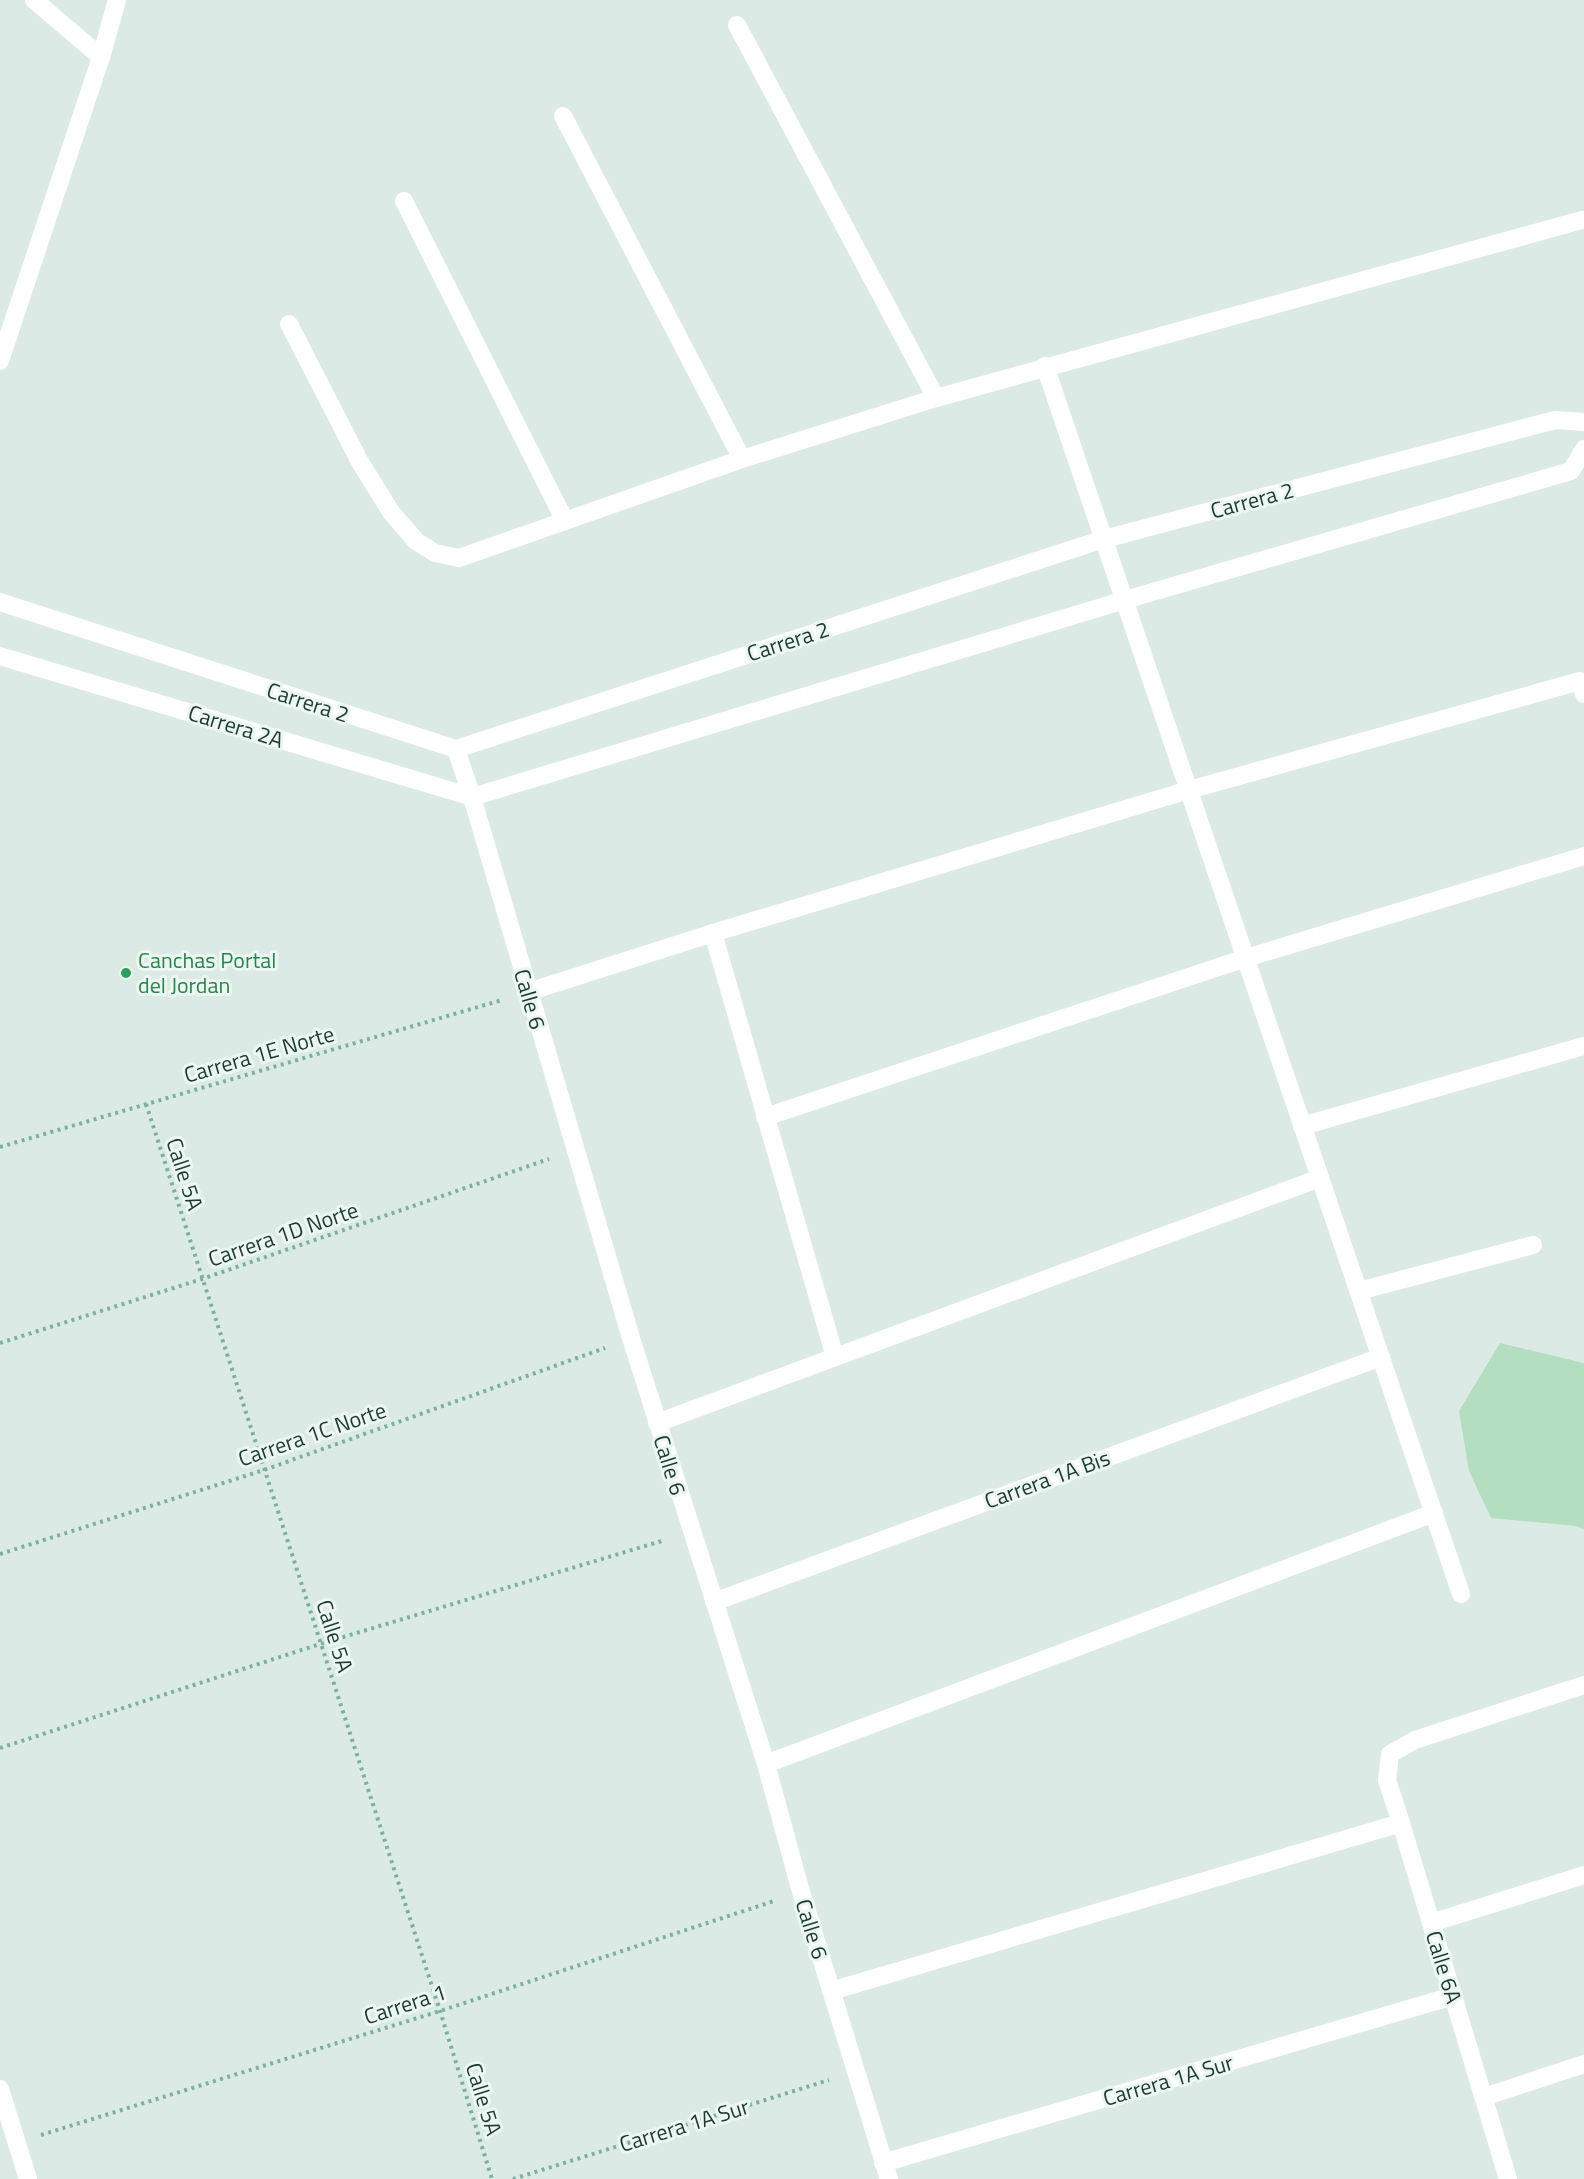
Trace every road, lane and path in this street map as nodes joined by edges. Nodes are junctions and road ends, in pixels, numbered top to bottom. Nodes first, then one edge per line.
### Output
1 (34, 0) edge
2 (117, 0) edge
3 (737, 25) dead end
4 (101, 57) junction
5 (563, 116) dead end
6 (404, 201) dead end
7 (1582, 220) dead end
8 (289, 324) dead end
9 (0, 361) edge
10 (1045, 366) junction
11 (936, 398) junction
12 (1584, 422) edge
13 (1584, 448) edge
14 (742, 459) junction
15 (565, 521) junction
16 (1104, 539) junction
17 (1125, 600) junction
18 (0, 602) edge
19 (0, 656) edge
20 (1584, 694) edge
21 (456, 749) junction
22 (1189, 790) junction
23 (472, 797) junction
24 (1584, 856) edge
25 (713, 933) junction
26 (1246, 958) junction
27 (528, 992) junction
28 (1584, 1046) edge
29 (146, 1104) junction
30 (765, 1117) junction
31 (1302, 1125) junction
32 (0, 1147) edge
33 (575, 1150) junction
34 (1320, 1178) junction
35 (1533, 1245) dead end
36 (202, 1279) junction
37 (1359, 1292) junction
38 (632, 1338) junction
39 (0, 1343) edge
40 (1381, 1356) junction
41 (835, 1357) junction
42 (657, 1423) junction
43 (264, 1470) junction
44 (1434, 1513) junction
45 (691, 1532) junction
46 (0, 1554) edge
47 (1461, 1594) dead end
48 (714, 1602) junction
49 (320, 1644) junction
50 (1584, 1685) edge
51 (0, 1748) edge
52 (766, 1764) junction
53 (1401, 1823) junction
54 (1584, 1875) edge
55 (801, 1892) junction
56 (1431, 1923) junction
57 (831, 1991) junction
58 (1453, 1996) junction
59 (440, 2011) junction
60 (1584, 2064) edge
61 (855, 2072) junction
62 (0, 2089) edge
63 (1484, 2097) junction
64 (8, 2141) edge
65 (886, 2171) edge
66 (28, 2179) edge
67 (492, 2179) edge
68 (513, 2179) edge
69 (1508, 2179) edge

1 - 4 street
2 - 4 street
3 - 11 street
4 - 9 street
5 - 14 street
6 - 15 street
7 - 10 street
8 - 15 street
10 - 11 street
10 - 16 street
11 - 14 street
12 - 16 street, Carrera 2
13 - 17 street
14 - 15 street
16 - 17 street
16 - 21 street, Carrera 2
17 - 22 street
17 - 23 street
18 - 21 street, Carrera 2
19 - 23 street, Carrera 2A
20 - 22 street
21 - 23 street, Calle 6
22 - 25 street
22 - 26 street
23 - 27 street, Calle 6
24 - 26 street
25 - 27 street
25 - 30 street
26 - 30 street
26 - 31 street
27 - 29 path, Carrera 1E Norte
27 - 33 street, Calle 6
28 - 31 street
29 - 32 path, Carrera 1E Norte
29 - 36 path, Calle 5A
30 - 41 street
31 - 34 street
33 - 36 path, Carrera 1D Norte
33 - 38 street, Calle 6
34 - 37 street
34 - 41 street
35 - 37 street
36 - 39 path, Carrera 1D Norte
36 - 43 path, Calle 5A
37 - 40 street
38 - 42 street, Calle 6
38 - 43 path, Carrera 1C Norte
40 - 44 street
40 - 48 street, Carrera 1A Bis
41 - 42 street
42 - 45 street, Calle 6
43 - 46 path, Carrera 1C Norte
43 - 49 path, Calle 5A
44 - 47 street
44 - 52 street
45 - 48 street, Calle 6
45 - 49 path
48 - 52 street, Calle 6
49 - 51 path
49 - 59 path, Calle 5A
50 - 53 street, Calle 6A
52 - 55 street, Calle 6
53 - 56 street, Calle 6A
53 - 57 street
54 - 56 street
55 - 57 street, Calle 6
55 - 59 path, Carrera 1
56 - 58 street, Calle 6A
57 - 61 street, Calle 6
58 - 63 street, Calle 6A
58 - 65 street, Carrera 1A Sur
59 - 64 path, Carrera 1
59 - 67 path, Calle 5A
60 - 63 street
61 - 65 street, Calle 6
61 - 68 path, Carrera 1A Sur
62 - 64 street
63 - 69 street, Calle 6A
64 - 66 street

